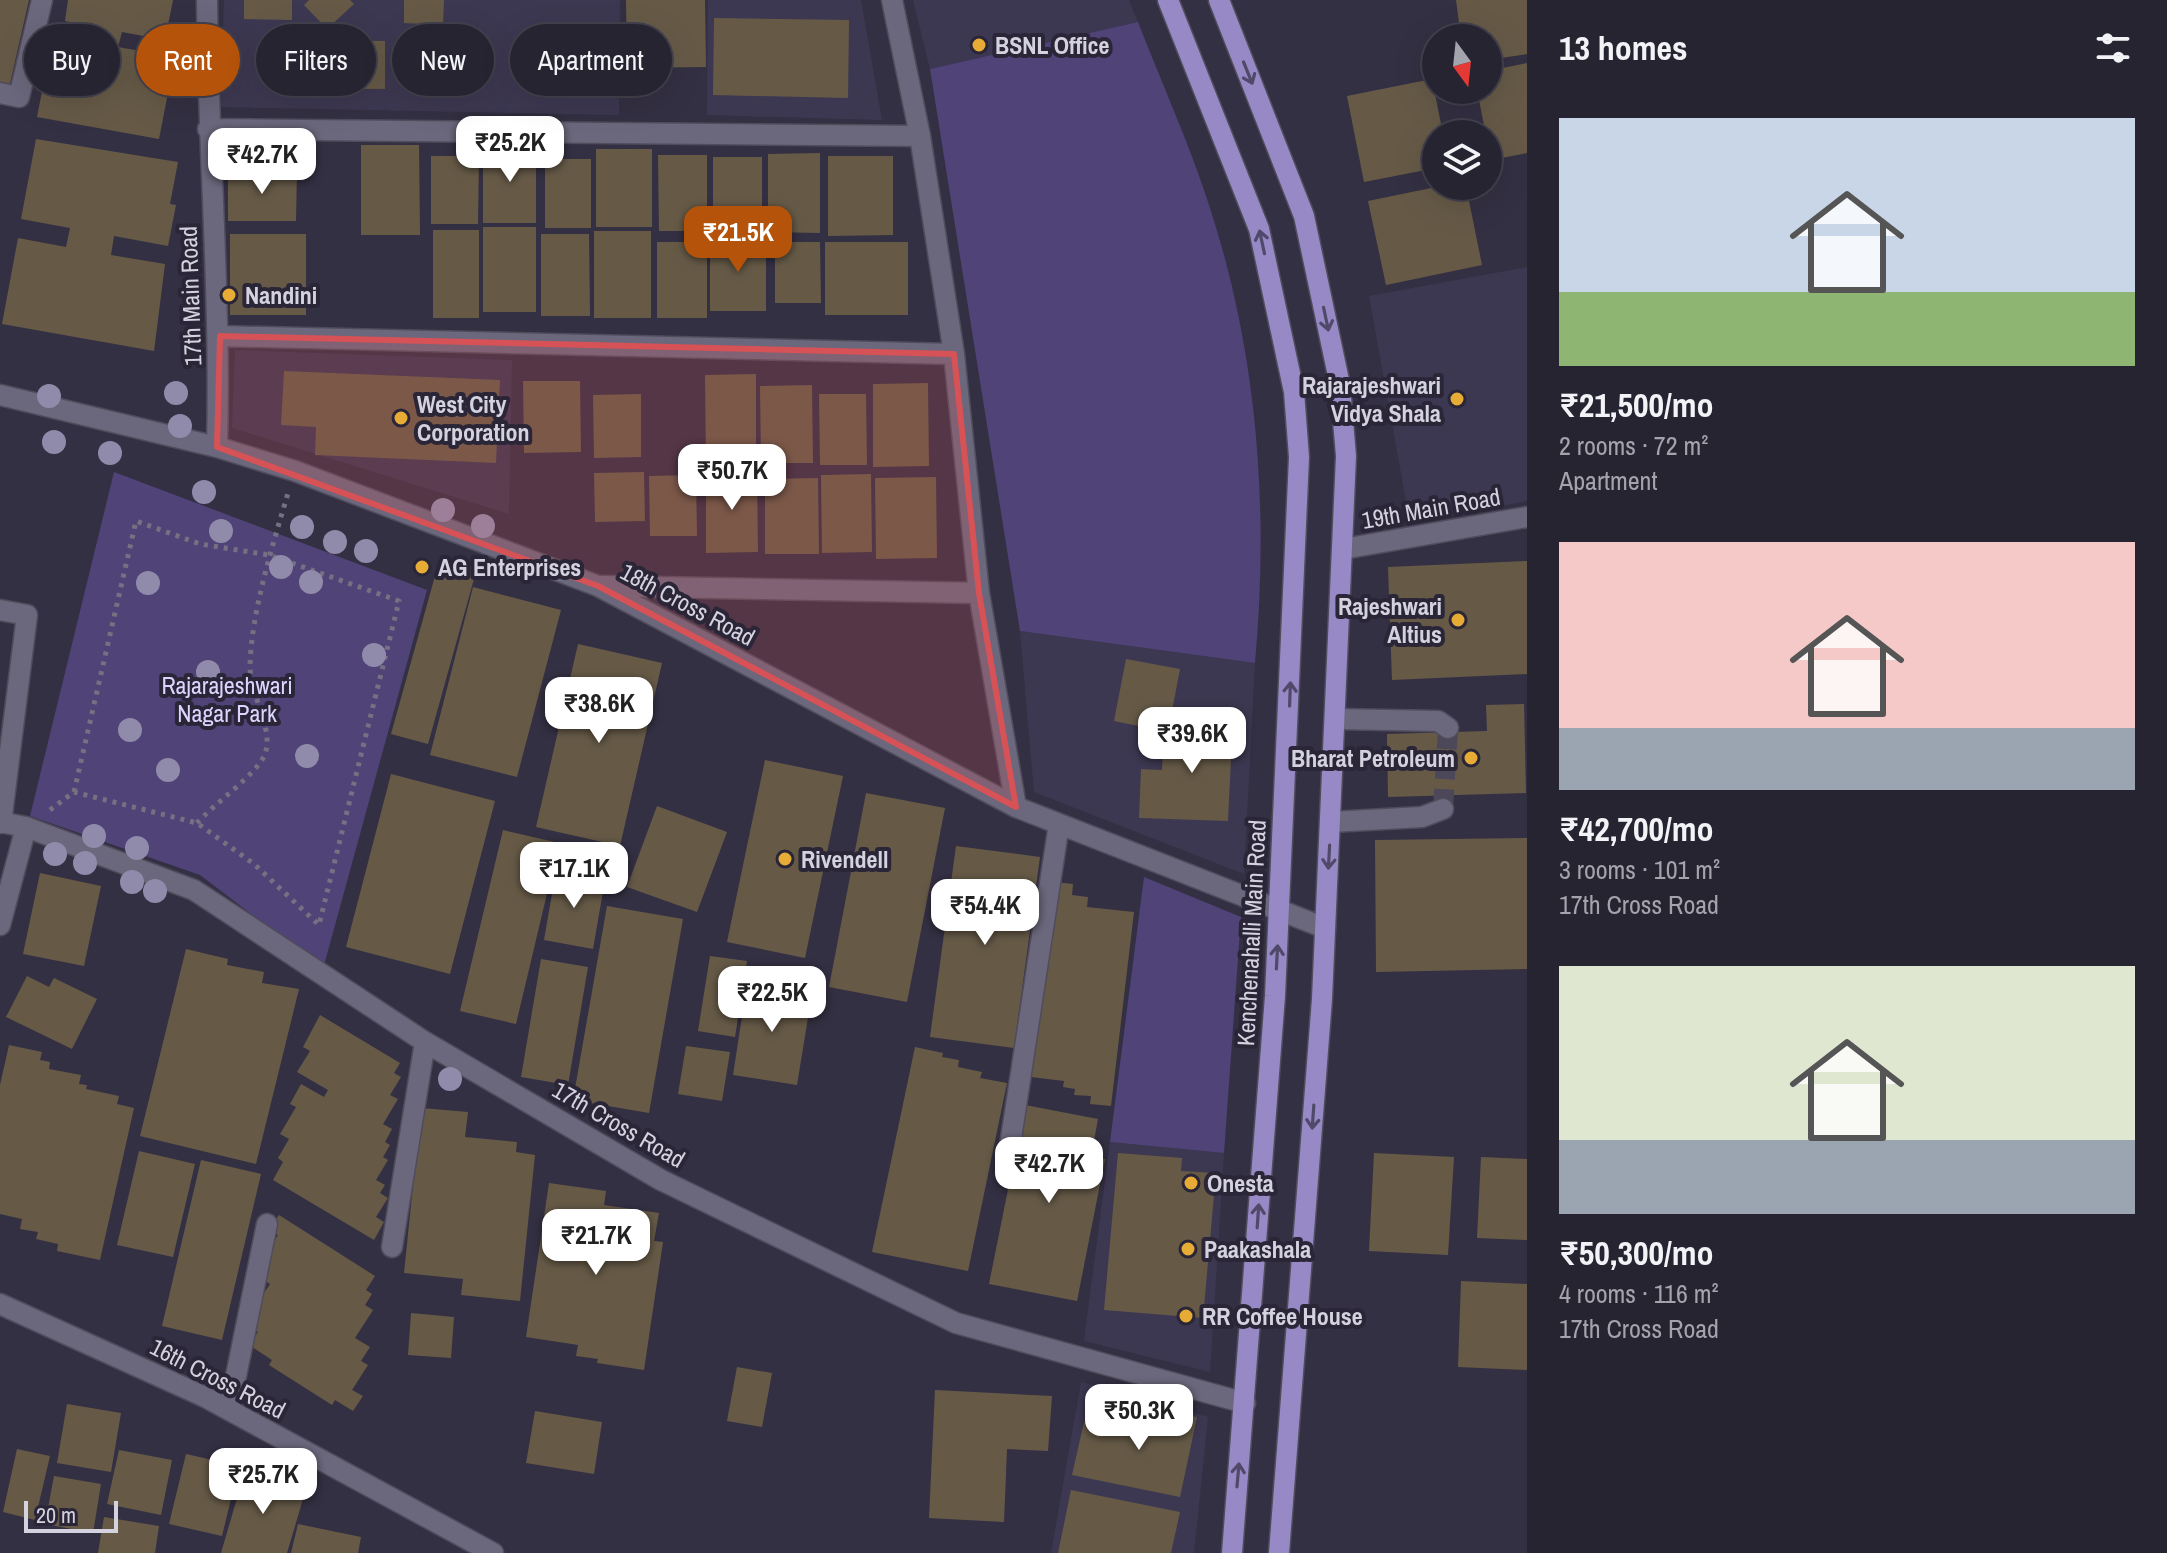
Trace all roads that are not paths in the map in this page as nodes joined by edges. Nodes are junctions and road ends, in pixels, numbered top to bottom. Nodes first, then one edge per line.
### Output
1 (42, 0) edge
2 (207, 0) edge
3 (892, 0) edge
4 (1219, 0) edge
5 (1170, 1) edge
6 (0, 93) edge
7 (208, 129) junction
8 (920, 136) junction
9 (220, 336) junction
10 (954, 354) junction
11 (0, 395) edge
12 (217, 447) junction
13 (1527, 517) edge
14 (1343, 549) junction
15 (598, 586) junction
16 (979, 593) junction
17 (0, 610) edge
18 (1336, 719) junction
19 (1448, 728) dead end
20 (1016, 807) junction
21 (1443, 809) dead end
22 (0, 822) edge
23 (1331, 822) junction
24 (1059, 824) junction
25 (26, 827) junction
26 (1279, 912) junction
27 (0, 925) edge
28 (1325, 928) junction
29 (425, 1042) junction
30 (1007, 1165) dead end
31 (267, 1224) dead end
32 (392, 1247) dead end
33 (0, 1304) edge
34 (1245, 1403) junction
35 (229, 1410) junction
36 (493, 1553) edge
37 (1232, 1553) edge
38 (1279, 1553) edge

1 - 6 street
2 - 7 street, 17th Main Road
3 - 8 street
4 -> 14 main road
26 -> 5 main road, Kenchenahalli Main Road
7 - 8 street
7 - 9 street, 17th Main Road
8 - 10 street
9 - 10 street
9 - 12 street, 17th Main Road
10 - 16 street
11 - 12 street, 18th Cross Road
12 - 15 street, 18th Cross Road
13 - 14 street, 19th Main Road
14 - 18 main road
15 - 16 street
15 - 20 street, 18th Cross Road
16 - 20 street
17 - 22 street
18 - 19 street
18 - 23 main road
20 - 24 street, 18th Cross Road
21 - 23 street
22 - 25 street, 17th Cross Road
23 -> 28 main road
24 - 26 street, 18th Cross Road
24 - 30 street
25 - 27 street
25 - 29 street, 17th Cross Road
26 - 28 street, 18th Cross Road
34 -> 26 main road, Kenchenahalli Main Road
28 -> 38 main road
29 - 32 street
29 - 34 street, 17th Cross Road
31 - 35 street
33 - 35 street, 16th Cross Road
37 -> 34 main road, Kenchenahalli Main Road
35 - 36 street, 16th Cross Road

